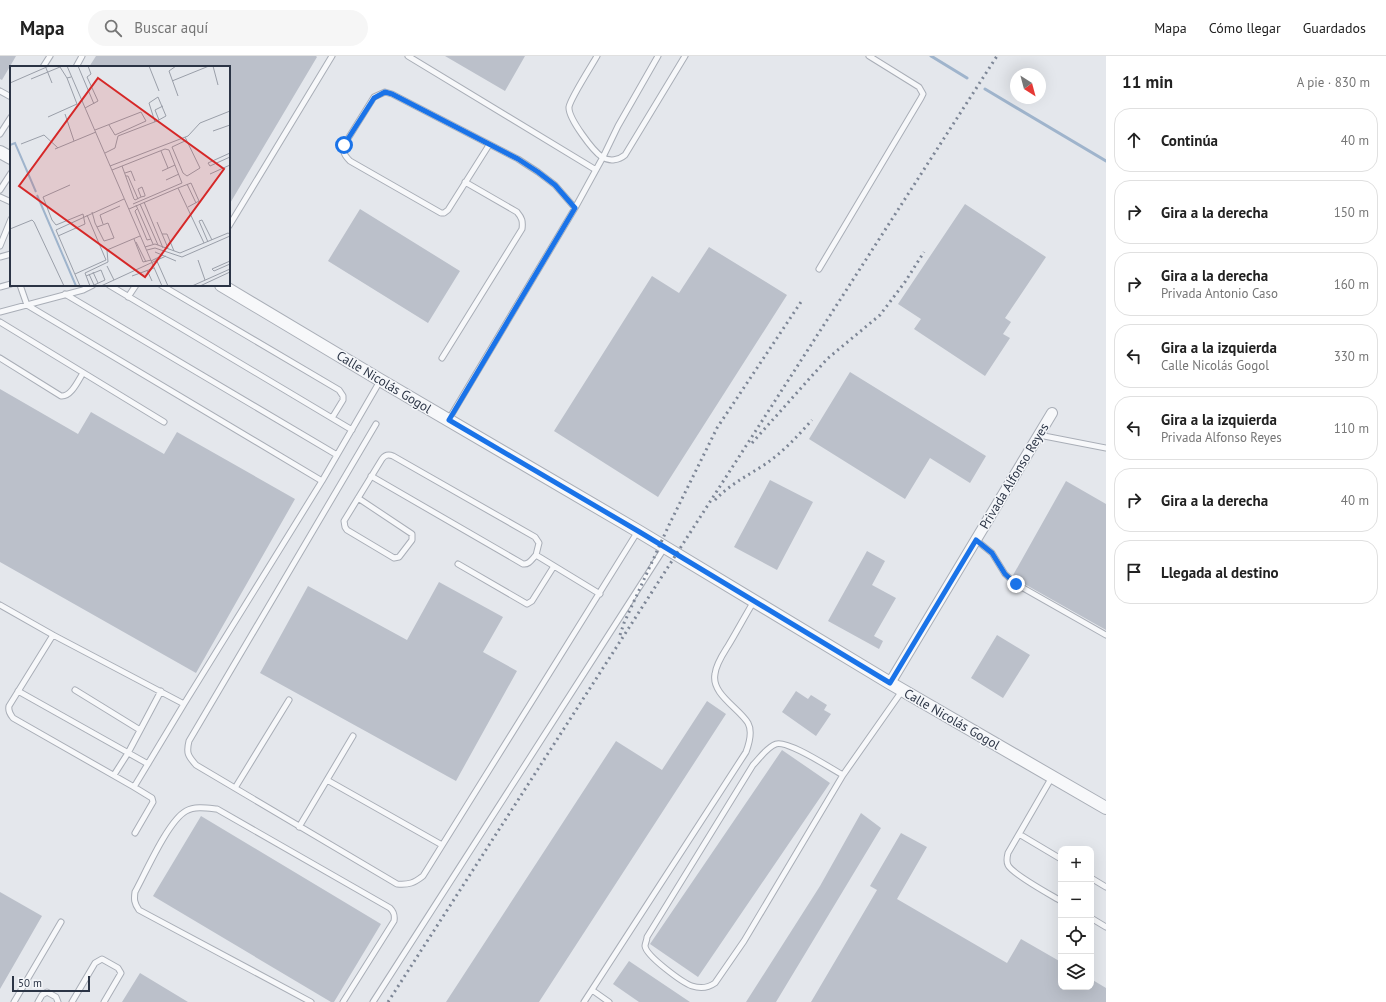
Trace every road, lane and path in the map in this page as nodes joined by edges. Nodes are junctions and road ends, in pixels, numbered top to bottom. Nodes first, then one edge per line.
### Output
1 (50, 56) edge
2 (82, 56) edge
3 (332, 56) edge
4 (408, 56) edge
5 (597, 56) edge
6 (658, 56) edge
7 (685, 56) edge
8 (869, 56) edge
9 (44, 66) edge
10 (77, 66) edge
11 (0, 91) edge
12 (10, 96) edge
13 (10, 119) edge
14 (0, 134) edge
15 (489, 145) junction
16 (0, 152) edge
17 (10, 157) edge
18 (603, 157) junction
19 (596, 170) junction
20 (10, 175) edge
21 (465, 182) junction
22 (0, 190) edge
23 (0, 196) edge
24 (10, 201) edge
25 (575, 208) junction
26 (10, 221) edge
27 (230, 224) edge
28 (0, 246) edge
29 (10, 254) edge
30 (0, 257) edge
31 (819, 269) dead end
32 (10, 284) edge
33 (20, 286) edge
34 (91, 286) edge
35 (111, 286) edge
36 (135, 286) edge
37 (163, 286) edge
38 (223, 286) edge
39 (0, 287) edge
40 (65, 294) junction
41 (128, 297) junction
42 (27, 305) junction
43 (0, 312) edge
44 (0, 322) edge
45 (0, 358) edge
46 (442, 358) dead end
47 (83, 373) junction
48 (380, 380) junction
49 (1052, 413) dead end
50 (332, 418) junction
51 (449, 420) junction
52 (164, 422) dead end
53 (376, 424) dead end
54 (352, 430) junction
55 (1039, 435) junction
56 (1106, 448) edge
57 (337, 455) junction
58 (371, 476) junction
59 (322, 481) junction
60 (358, 498) junction
61 (638, 531) junction
62 (976, 540) junction
63 (665, 547) junction
64 (536, 555) junction
65 (458, 564) dead end
66 (554, 566) junction
67 (600, 594) junction
68 (754, 601) junction
69 (0, 605) edge
70 (53, 635) junction
71 (1106, 635) edge
72 (890, 683) junction
73 (75, 690) dead end
74 (903, 690) junction
75 (18, 691) junction
76 (161, 692) junction
77 (289, 700) dead end
78 (184, 704) junction
79 (140, 730) junction
80 (353, 736) dead end
81 (128, 753) junction
82 (148, 764) junction
83 (843, 775) junction
84 (114, 776) junction
85 (1052, 777) junction
86 (327, 780) junction
87 (134, 786) junction
88 (235, 788) junction
89 (1106, 808) edge
90 (299, 827) junction
91 (135, 833) dead end
92 (1019, 834) junction
93 (442, 846) junction
94 (1058, 858) edge
95 (1094, 880) edge
96 (1106, 887) edge
97 (1058, 899) edge
98 (1094, 920) edge
99 (60, 922) dead end
100 (1106, 927) edge
101 (592, 990) junction
102 (14, 1002) edge
103 (38, 1002) edge
104 (58, 1002) edge
105 (72, 1002) edge
106 (104, 1002) edge
107 (311, 1002) edge
108 (343, 1002) edge
109 (373, 1002) edge
110 (584, 1002) edge
111 (609, 1002) edge

1 - 9 lane
2 - 10 lane
3 - 27 lane
4 - 19 lane
5 - 18 lane
6 - 18 lane
7 - 18 lane
8 - 31 lane
11 - 12 lane
13 - 14 lane
15 - 21 lane
15 - 21 lane
15 - 25 lane
16 - 17 street
18 - 19 lane
19 - 25 lane
20 - 22 lane
21 - 46 lane
23 - 24 lane
25 - 51 lane
26 - 28 lane
29 - 30 lane
32 - 39 lane
33 - 42 lane
34 - 40 lane
35 - 41 lane
36 - 41 lane
37 - 50 lane
38 - 48 street, Calle Nicolás Gogol
40 - 42 lane
40 - 57 lane
41 - 50 lane
42 - 43 lane
42 - 59 lane
44 - 47 lane
45 - 47 lane
47 - 52 lane
48 - 51 street, Calle Nicolás Gogol
48 - 54 lane
49 - 55 street, Privada Alfonso Reyes
50 - 54 lane
51 - 61 street, Calle Nicolás Gogol
53 - 88 lane
54 - 57 lane
55 - 56 lane
55 - 62 street, Privada Alfonso Reyes
57 - 59 lane
58 - 60 lane
58 - 64 lane
58 - 64 lane
59 - 78 lane
60 - 60 lane
61 - 63 street, Calle Nicolás Gogol
61 - 67 lane
62 - 71 lane
62 - 72 street, Privada Alfonso Reyes
63 - 68 street, Calle Nicolás Gogol
63 - 109 lane
64 - 66 lane
65 - 66 lane
66 - 67 lane
67 - 93 lane
68 - 72 street, Calle Nicolás Gogol
68 - 101 lane
69 - 70 lane
70 - 75 lane
70 - 76 lane
72 - 74 street, Calle Nicolás Gogol
73 - 79 lane
74 - 83 lane
74 - 85 street, Calle Nicolás Gogol
75 - 81 lane
75 - 84 lane
76 - 78 lane
76 - 79 lane
77 - 88 lane
78 - 82 lane
79 - 81 lane
80 - 86 lane
81 - 82 lane
81 - 84 lane
82 - 87 lane
83 - 83 lane
84 - 87 lane
85 - 89 street, Calle Nicolás Gogol
85 - 92 lane
86 - 90 lane
86 - 93 lane
87 - 91 lane
88 - 90 lane
90 - 93 lane
92 - 94 lane
92 - 97 lane
95 - 96 lane
98 - 100 lane
99 - 102 lane
101 - 110 lane
101 - 111 lane
103 - 104 lane
105 - 106 lane
107 - 108 lane

